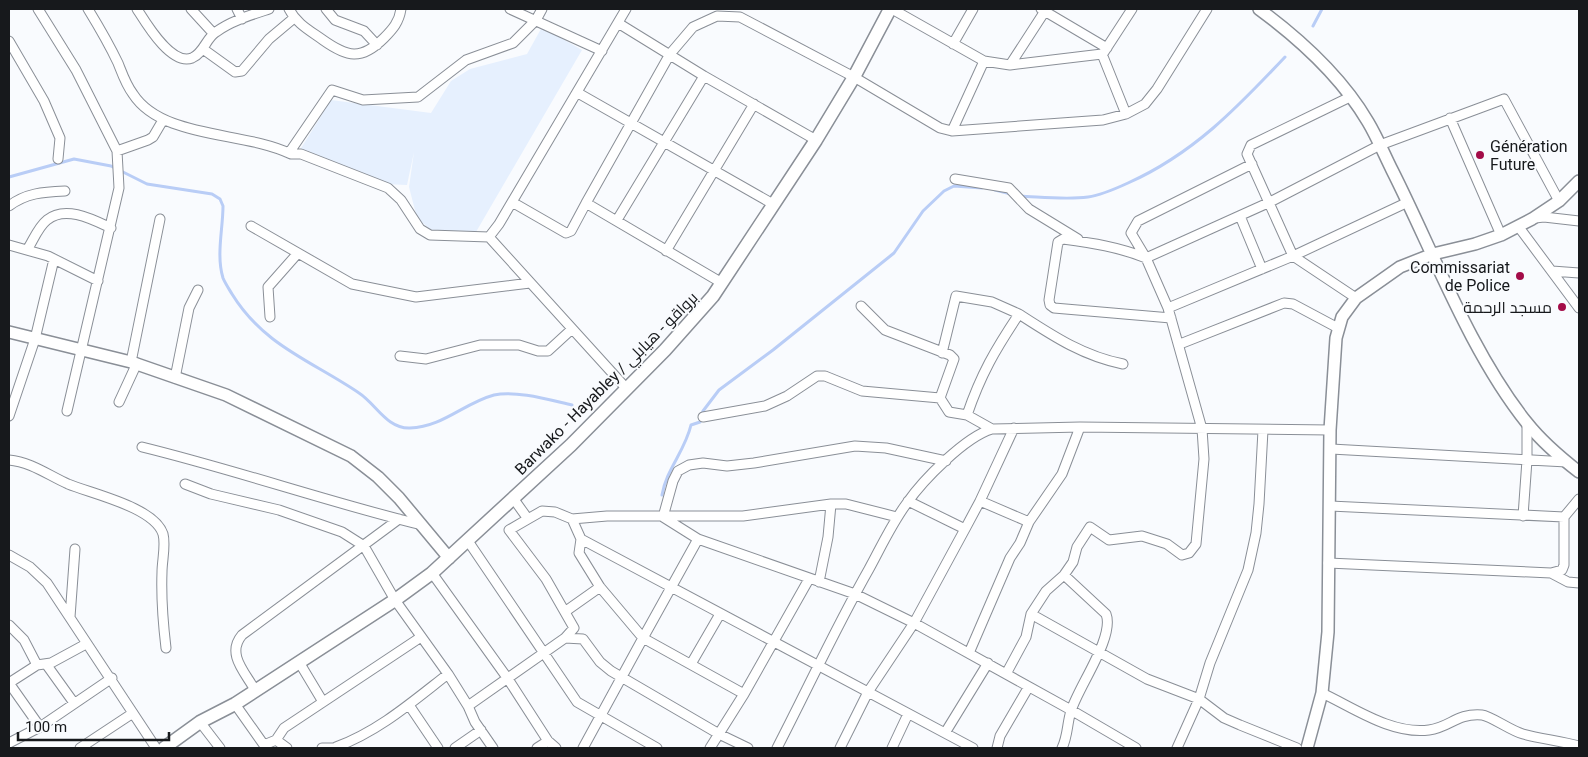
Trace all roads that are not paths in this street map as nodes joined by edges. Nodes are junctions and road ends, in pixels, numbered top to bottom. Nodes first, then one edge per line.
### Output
1 (38, 9) edge
2 (88, 9) edge
3 (138, 9) edge
4 (191, 9) edge
5 (237, 9) edge
6 (269, 9) edge
7 (288, 9) edge
8 (326, 9) edge
9 (401, 9) edge
10 (510, 9) edge
11 (542, 9) edge
12 (626, 9) edge
13 (891, 9) edge
14 (973, 9) edge
15 (1132, 9) edge
16 (1207, 9) edge
17 (1258, 9) edge
18 (1043, 10) edge
19 (242, 18) junction
20 (294, 18) junction
21 (536, 20) junction
22 (618, 23) junction
23 (213, 34) junction
24 (9, 41) edge
25 (953, 44) junction
26 (377, 45) junction
27 (203, 48) junction
28 (602, 51) junction
29 (1105, 51) junction
30 (670, 54) junction
31 (984, 61) junction
32 (1010, 64) junction
33 (704, 76) junction
34 (854, 77) junction
35 (578, 93) junction
36 (1350, 97) junction
37 (754, 104) junction
38 (1126, 114) junction
39 (1450, 118) junction
40 (163, 120) junction
41 (631, 123) junction
42 (952, 131) junction
43 (816, 140) junction
44 (664, 141) junction
45 (1380, 145) junction
46 (117, 151) junction
47 (290, 153) junction
48 (58, 159) dead end
49 (1252, 164) junction
50 (714, 170) junction
51 (955, 179) dead end
52 (1579, 181) edge
53 (65, 191) dead end
54 (1559, 200) junction
55 (512, 202) junction
56 (1270, 202) junction
57 (1408, 202) junction
58 (586, 204) junction
59 (773, 204) junction
60 (9, 206) edge
61 (1240, 216) junction
62 (160, 219) dead end
63 (1532, 219) junction
64 (617, 220) junction
65 (1579, 221) edge
66 (251, 226) dead end
67 (1518, 226) junction
68 (111, 228) junction
69 (1501, 235) junction
70 (489, 237) junction
71 (1082, 242) junction
72 (9, 245) edge
73 (27, 250) junction
74 (666, 251) junction
75 (298, 253) junction
76 (1433, 254) junction
77 (1293, 256) junction
78 (1146, 258) junction
79 (54, 259) junction
80 (1262, 269) junction
81 (1552, 271) junction
82 (1579, 273) edge
83 (98, 281) junction
84 (530, 283) junction
85 (722, 283) junction
86 (198, 290) dead end
87 (1356, 298) junction
88 (861, 306) dead end
89 (1168, 308) junction
90 (1579, 308) edge
91 (1019, 314) junction
92 (270, 317) dead end
93 (1171, 318) junction
94 (1338, 328) junction
95 (572, 329) junction
96 (9, 332) edge
97 (35, 338) junction
98 (1180, 344) junction
99 (80, 350) junction
100 (942, 353) junction
101 (400, 356) dead end
102 (134, 362) junction
103 (1123, 364) dead end
104 (175, 378) junction
105 (626, 388) junction
106 (940, 398) junction
107 (119, 402) dead end
108 (67, 411) dead end
109 (967, 415) junction
110 (9, 416) edge
111 (703, 417) dead end
112 (1527, 423) junction
113 (1080, 427) junction
114 (1014, 428) junction
115 (992, 429) junction
116 (1202, 429) junction
117 (1263, 430) junction
118 (1330, 430) junction
119 (142, 447) dead end
120 (1331, 449) junction
121 (9, 460) edge
122 (1527, 460) junction
123 (946, 461) junction
124 (1567, 462) junction
125 (1579, 472) edge
126 (185, 484) dead end
127 (513, 498) junction
128 (1579, 499) edge
129 (908, 501) junction
130 (980, 501) junction
131 (831, 504) junction
132 (1330, 506) junction
133 (1523, 516) junction
134 (663, 517) junction
135 (897, 517) junction
136 (1564, 517) junction
137 (399, 519) junction
138 (528, 519) junction
139 (572, 519) junction
140 (1029, 522) junction
141 (422, 525) junction
142 (965, 529) junction
143 (581, 539) junction
144 (698, 539) junction
145 (468, 541) junction
146 (364, 546) junction
147 (75, 549) dead end
148 (9, 555) edge
149 (449, 558) junction
150 (1328, 563) junction
151 (432, 573) junction
152 (1551, 573) junction
153 (1064, 574) junction
154 (809, 579) junction
155 (819, 582) junction
156 (1579, 583) edge
157 (600, 587) junction
158 (672, 587) junction
159 (854, 594) junction
160 (395, 600) junction
161 (566, 611) junction
162 (720, 614) junction
163 (1030, 614) junction
164 (70, 617) junction
165 (914, 623) junction
166 (9, 625) edge
167 (421, 637) junction
168 (565, 638) junction
169 (643, 638) junction
170 (86, 644) junction
171 (773, 644) junction
172 (166, 648) dead end
173 (969, 653) junction
174 (1098, 653) junction
175 (543, 654) junction
176 (299, 662) junction
177 (988, 663) junction
178 (691, 664) junction
179 (41, 665) junction
180 (818, 668) junction
181 (448, 674) junction
182 (1006, 674) junction
183 (112, 678) junction
184 (622, 678) junction
185 (508, 679) junction
186 (9, 683) edge
187 (1028, 688) junction
188 (255, 690) junction
189 (868, 692) junction
190 (1322, 693) junction
191 (744, 694) junction
192 (1199, 699) junction
193 (323, 702) junction
194 (74, 703) junction
195 (235, 704) junction
196 (409, 705) junction
197 (468, 706) junction
198 (1071, 710) junction
199 (133, 713) junction
200 (908, 714) junction
201 (600, 716) junction
202 (200, 722) junction
203 (40, 727) junction
204 (481, 730) junction
205 (945, 733) junction
206 (719, 734) junction
207 (276, 740) junction
208 (548, 742) junction
209 (9, 744) edge
210 (1579, 746) edge
211 (80, 748) edge
212 (156, 748) edge
213 (164, 748) edge
214 (220, 748) edge
215 (287, 748) edge
216 (322, 748) edge
217 (338, 748) edge
218 (438, 748) edge
219 (455, 748) edge
220 (493, 748) edge
221 (537, 748) edge
222 (556, 748) edge
223 (583, 748) edge
224 (657, 748) edge
225 (710, 748) edge
226 (748, 748) edge
227 (778, 748) edge
228 (840, 748) edge
229 (892, 748) edge
230 (973, 748) edge
231 (997, 748) edge
232 (1062, 748) edge
233 (1136, 748) edge
234 (1176, 748) edge
235 (1297, 748) edge
236 (1307, 748) edge

1 - 46 street
2 - 40 street
3 - 27 street
4 - 23 street
5 - 19 street
6 - 19 street
7 - 20 street
8 - 26 street
9 - 26 street
10 - 21 street
11 - 21 street
12 - 22 street
13 - 25 street
13 - 34 main road, Barwako - Hayabley / برواقو - هيابلي
14 - 25 street
15 - 29 street
16 - 38 street
17 - 36 street
18 - 29 street
18 - 32 street
19 - 23 street
20 - 26 street
20 - 27 street
21 - 28 street
21 - 47 street
22 - 28 street
22 - 30 street
23 - 27 street
24 - 48 street
25 - 31 street
28 - 35 street
29 - 32 street
29 - 38 street
30 - 33 street
30 - 34 street
30 - 41 street
31 - 32 street
31 - 42 street
33 - 37 street
33 - 44 street
34 - 42 street
34 - 43 main road, Barwako - Hayabley / برواقو - هيابلي
35 - 41 street
35 - 55 street
36 - 45 street
36 - 49 street
37 - 43 street
37 - 50 street
38 - 42 street
39 - 45 street
39 - 54 street
39 - 69 street
40 - 46 street
40 - 47 street
41 - 44 street
41 - 58 street
43 - 59 main road, Barwako - Hayabley / برواقو - هيابلي
44 - 50 street
44 - 64 street
45 - 56 street
45 - 57 street
46 - 68 street
47 - 70 street
49 - 56 street
49 - 78 street
50 - 59 street
50 - 74 street
51 - 71 street
52 - 54 street
53 - 60 street
54 - 63 street
55 - 58 street
55 - 70 street
56 - 61 street
56 - 77 street
57 - 76 street
57 - 77 street
58 - 64 street
59 - 85 main road, Barwako - Hayabley / برواقو - هيابلي
61 - 78 street
61 - 80 street
62 - 102 street
63 - 65 street
63 - 67 street
64 - 74 street
66 - 75 street
67 - 69 street
67 - 81 street
68 - 73 street
68 - 83 street
69 - 76 street
70 - 84 street
71 - 78 street
71 - 93 street
72 - 73 street
73 - 79 street
74 - 85 street
75 - 84 street
75 - 92 street
76 - 87 street
76 - 112 street
77 - 80 street
77 - 87 street
78 - 89 street
79 - 83 street
79 - 97 street
80 - 89 street
81 - 82 street
81 - 90 street
83 - 99 street
84 - 95 street
85 - 105 main road, Barwako - Hayabley / برواقو - هيابلي
86 - 104 street
87 - 94 street
88 - 100 street
89 - 93 street
91 - 100 street
91 - 103 street
91 - 109 street
93 - 98 street
94 - 98 street
94 - 118 street
95 - 101 street
95 - 105 street
96 - 97 street
97 - 99 street
97 - 110 street
98 - 116 street
99 - 102 street
99 - 108 street
100 - 106 street
102 - 104 street
102 - 107 street
104 - 141 street
105 - 127 main road, Barwako - Hayabley / برواقو - هيابلي
106 - 109 street
106 - 111 street
109 - 115 street
112 - 122 street
112 - 124 street
113 - 114 street
113 - 116 street
113 - 140 street
114 - 115 street
114 - 130 street
115 - 123 street
116 - 117 street
116 - 153 street
117 - 118 street
117 - 192 street
118 - 120 street
119 - 137 street
120 - 122 street
120 - 132 street
121 - 172 street
122 - 124 street
122 - 133 street
123 - 129 street
123 - 134 street
124 - 125 street
126 - 146 street
127 - 138 street
127 - 145 main road, Barwako - Hayabley / برواقو - هيابلي
128 - 136 street
129 - 135 street
129 - 142 street
130 - 140 street
130 - 142 street
131 - 134 street
131 - 135 street
131 - 155 street
132 - 133 street
132 - 150 street
133 - 136 street
134 - 139 street
134 - 144 street
135 - 159 street
136 - 152 street
137 - 141 street
137 - 146 street
138 - 139 street
138 - 161 street
139 - 143 street
140 - 173 street
141 - 149 street
142 - 165 street
143 - 157 street
143 - 158 street
144 - 154 street
144 - 158 street
145 - 149 main road, Barwako - Hayabley / برواقو - هيابلي
145 - 175 street
146 - 160 street
146 - 188 street
147 - 164 street
148 - 164 street
149 - 151 main road, Barwako - Hayabley / برواقو - هيابلي
150 - 152 street
150 - 190 street
151 - 160 main road, Barwako - Hayabley / برواقو - هيابلي
151 - 185 street
152 - 156 street
153 - 163 street
153 - 174 street
154 - 155 street
154 - 171 street
155 - 159 street
157 - 161 street
157 - 169 street
158 - 162 street
158 - 169 street
159 - 165 street
159 - 180 street
160 - 167 street
160 - 176 main road, Barwako - Hayabley / برواقو - هيابلي
161 - 168 street
162 - 171 street
162 - 178 street
163 - 174 street
163 - 182 street
164 - 170 street
165 - 173 street
165 - 189 street
166 - 179 street
167 - 181 street
167 - 193 street
168 - 175 street
168 - 184 street
169 - 178 street
169 - 184 street
170 - 179 street
170 - 183 street
171 - 180 street
171 - 191 street
173 - 177 street
174 - 192 street
174 - 198 street
175 - 185 street
175 - 201 street
176 - 188 main road, Barwako - Hayabley / برواقو - هيابلي
176 - 193 street
177 - 182 street
177 - 205 street
178 - 191 street
179 - 186 street
179 - 194 street
180 - 189 street
180 - 227 street
181 - 196 street
181 - 197 street
182 - 187 street
183 - 194 street
183 - 199 street
184 - 201 street
184 - 206 street
185 - 197 street
185 - 208 street
186 - 203 street
187 - 198 street
187 - 231 street
188 - 195 main road, Barwako - Hayabley / برواقو - هيابلي
189 - 200 street
189 - 228 street
190 - 210 street
190 - 236 street
191 - 206 street
192 - 234 street
192 - 235 street
193 - 207 street
194 - 203 street
195 - 202 main road, Barwako - Hayabley / برواقو - هيابلي
195 - 207 street
196 - 217 street
196 - 218 street
197 - 204 street
198 - 232 street
198 - 233 street
199 - 211 street
199 - 212 street
200 - 205 street
200 - 229 street
201 - 223 street
201 - 224 street
202 - 213 main road, Barwako - Hayabley / برواقو - هيابلي
202 - 214 street
203 - 209 street
204 - 219 street
204 - 220 street
205 - 230 street
206 - 225 street
206 - 226 street
207 - 215 street
208 - 221 street
208 - 222 street
216 - 217 street

